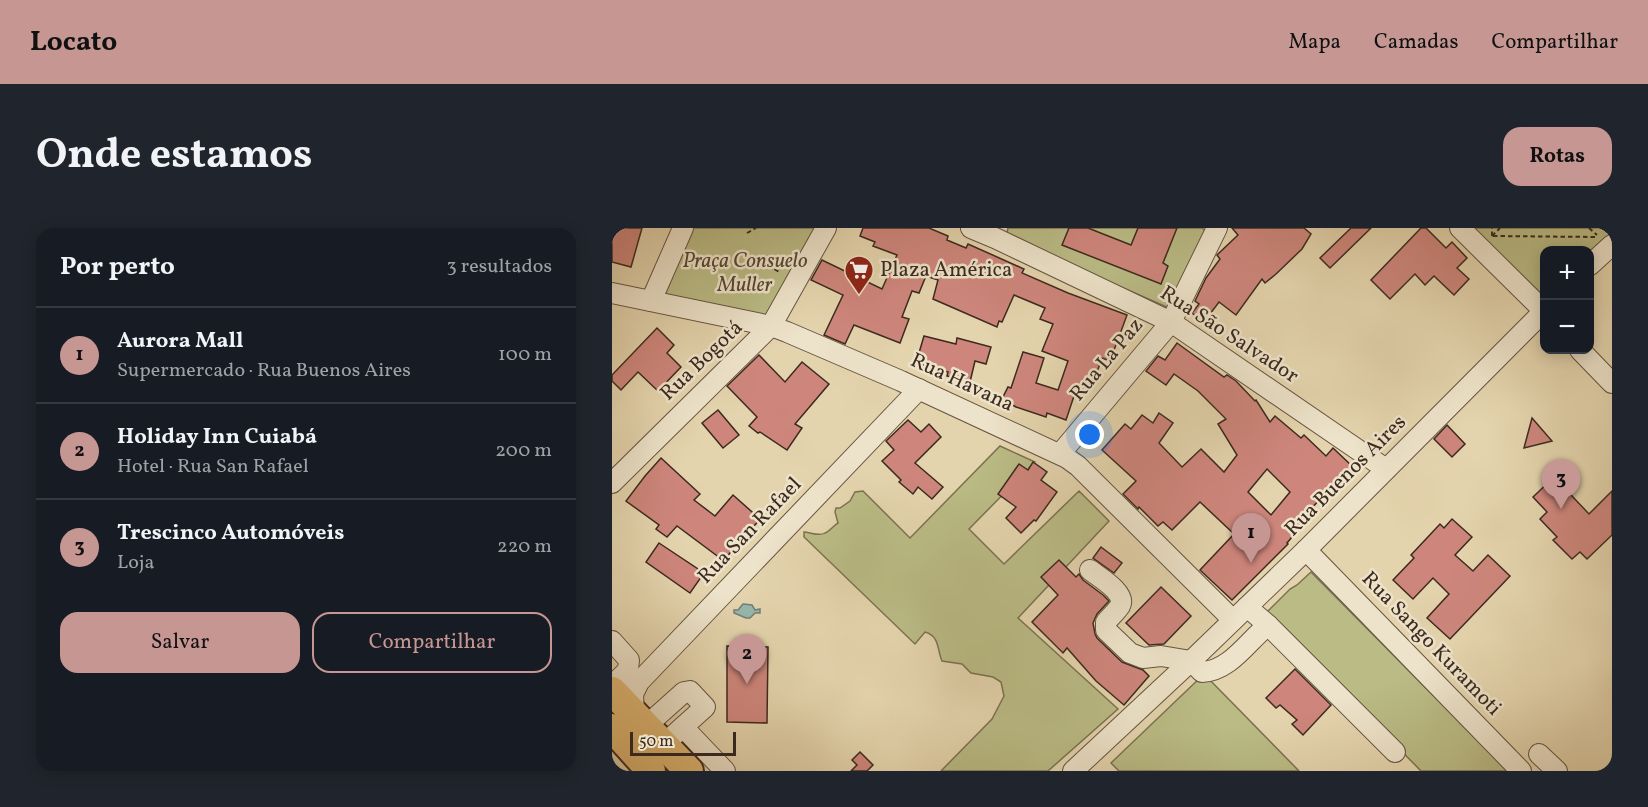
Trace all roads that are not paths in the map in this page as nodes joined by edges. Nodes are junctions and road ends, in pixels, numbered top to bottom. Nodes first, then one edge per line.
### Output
1 (683, 228) edge
2 (826, 228) edge
3 (971, 228) edge
4 (1460, 228) edge
5 (1215, 229) edge
6 (999, 233) edge
7 (612, 293) edge
8 (651, 301) junction
9 (1540, 307) edge
10 (1540, 315) edge
11 (1171, 322) junction
12 (771, 326) junction
13 (1584, 354) edge
14 (1612, 383) edge
15 (919, 389) junction
16 (1059, 454) junction
17 (1386, 469) junction
18 (612, 483) edge
19 (1305, 550) junction
20 (1090, 570) dead end
21 (1240, 614) junction
22 (1268, 625) junction
23 (612, 641) edge
24 (1191, 661) junction
25 (612, 686) edge
26 (612, 691) edge
27 (648, 728) edge
28 (1395, 752) dead end
29 (1539, 754) dead end
30 (651, 771) edge
31 (690, 771) edge
32 (725, 771) edge
33 (1073, 771) edge
34 (1521, 771) edge
35 (1557, 771) edge

1 - 8 street
2 - 12 street, Rua Bogotá
3 - 6 street, Rua São Salvador
4 - 9 street
5 - 11 street, Rua La Paz
6 - 11 street, Rua São Salvador
7 - 8 street, Rua Havana
8 - 12 street, Rua Havana
10 - 17 street, Rua Buenos Aires
11 - 16 street, Rua La Paz
11 - 17 street, Rua São Salvador
12 - 15 street, Rua Havana
12 - 18 street, Rua Bogotá
13 - 14 street
15 - 16 street, Rua Havana
15 - 27 street, Rua San Rafael
16 - 21 street, Rua Havana
17 - 19 street, Rua Buenos Aires
19 - 21 street, Rua Buenos Aires
19 - 34 street, Rua Sango Kuramoti
20 - 24 street
21 - 22 street, Rua Havana
21 - 24 street, Rua Buenos Aires
22 - 24 street
22 - 28 street, Rua Havana
23 - 25 street
24 - 33 street, Rua Buenos Aires
26 - 27 highway
27 - 30 highway
27 - 31 highway
27 - 32 street
29 - 35 street

